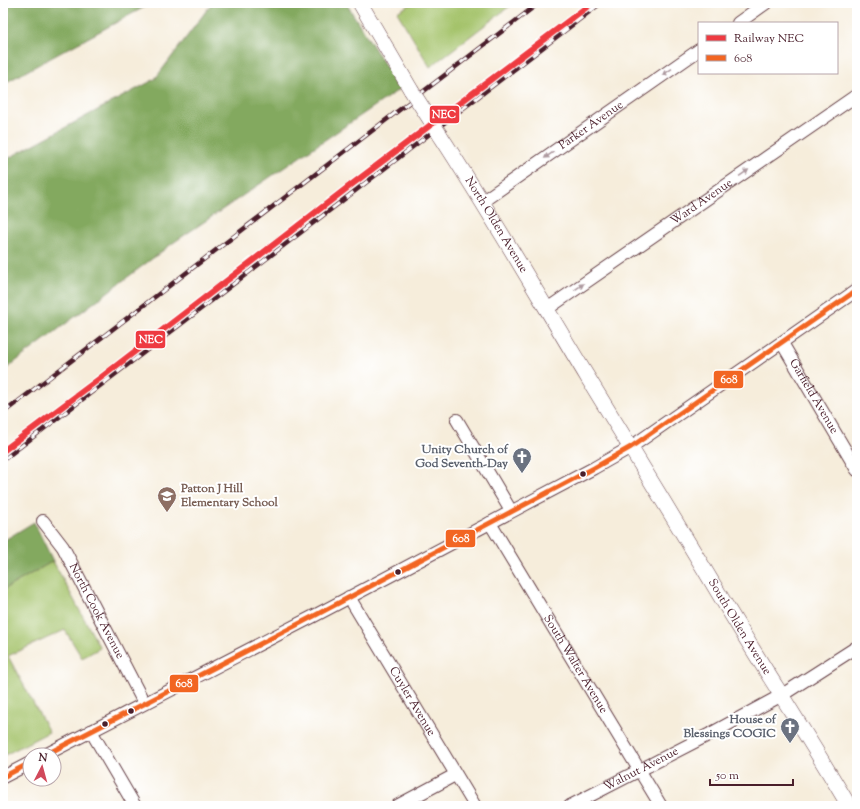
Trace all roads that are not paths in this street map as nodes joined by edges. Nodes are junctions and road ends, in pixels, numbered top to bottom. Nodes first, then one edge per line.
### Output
1 (360, 3) edge
2 (766, 3) edge
3 (739, 22) edge
4 (698, 51) edge
5 (857, 95) edge
6 (483, 201) junction
7 (857, 290) edge
8 (547, 309) junction
9 (782, 343) junction
10 (457, 420) dead end
11 (631, 447) junction
12 (857, 470) edge
13 (510, 511) junction
14 (43, 521) dead end
15 (490, 523) junction
16 (350, 597) junction
17 (857, 647) edge
18 (782, 695) junction
19 (144, 704) junction
20 (91, 731) junction
21 (60, 747) edge
22 (22, 767) edge
23 (640, 771) junction
24 (455, 775) junction
25 (3, 777) edge
26 (135, 806) edge
27 (397, 806) edge
28 (475, 806) edge
29 (570, 806) edge
30 (661, 806) edge
31 (850, 806) edge

1 - 6 main road, North Olden Avenue, bridge
2 - 3 street
4 -> 6 street, Parker Avenue
8 -> 5 street, Ward Avenue
6 - 8 main road, North Olden Avenue
7 - 9 street
8 - 11 main road, North Olden Avenue
9 - 11 street
9 - 12 street, Garfield Avenue
10 - 13 street
11 - 13 street
11 - 18 main road, South Olden Avenue
13 - 15 street
14 - 19 street, North Cook Avenue
15 - 16 street
15 - 23 street, South Walter Avenue
16 - 19 street
16 - 24 street, Cuyler Avenue
17 - 18 street, Walnut Avenue
18 - 23 street, Walnut Avenue
18 - 31 main road, South Olden Avenue
19 - 20 street
20 - 21 street
20 - 26 street
22 - 25 street
23 - 29 street, Walnut Avenue
23 - 30 street, South Walter Avenue
24 - 27 street
24 - 28 street, Cuyler Avenue

